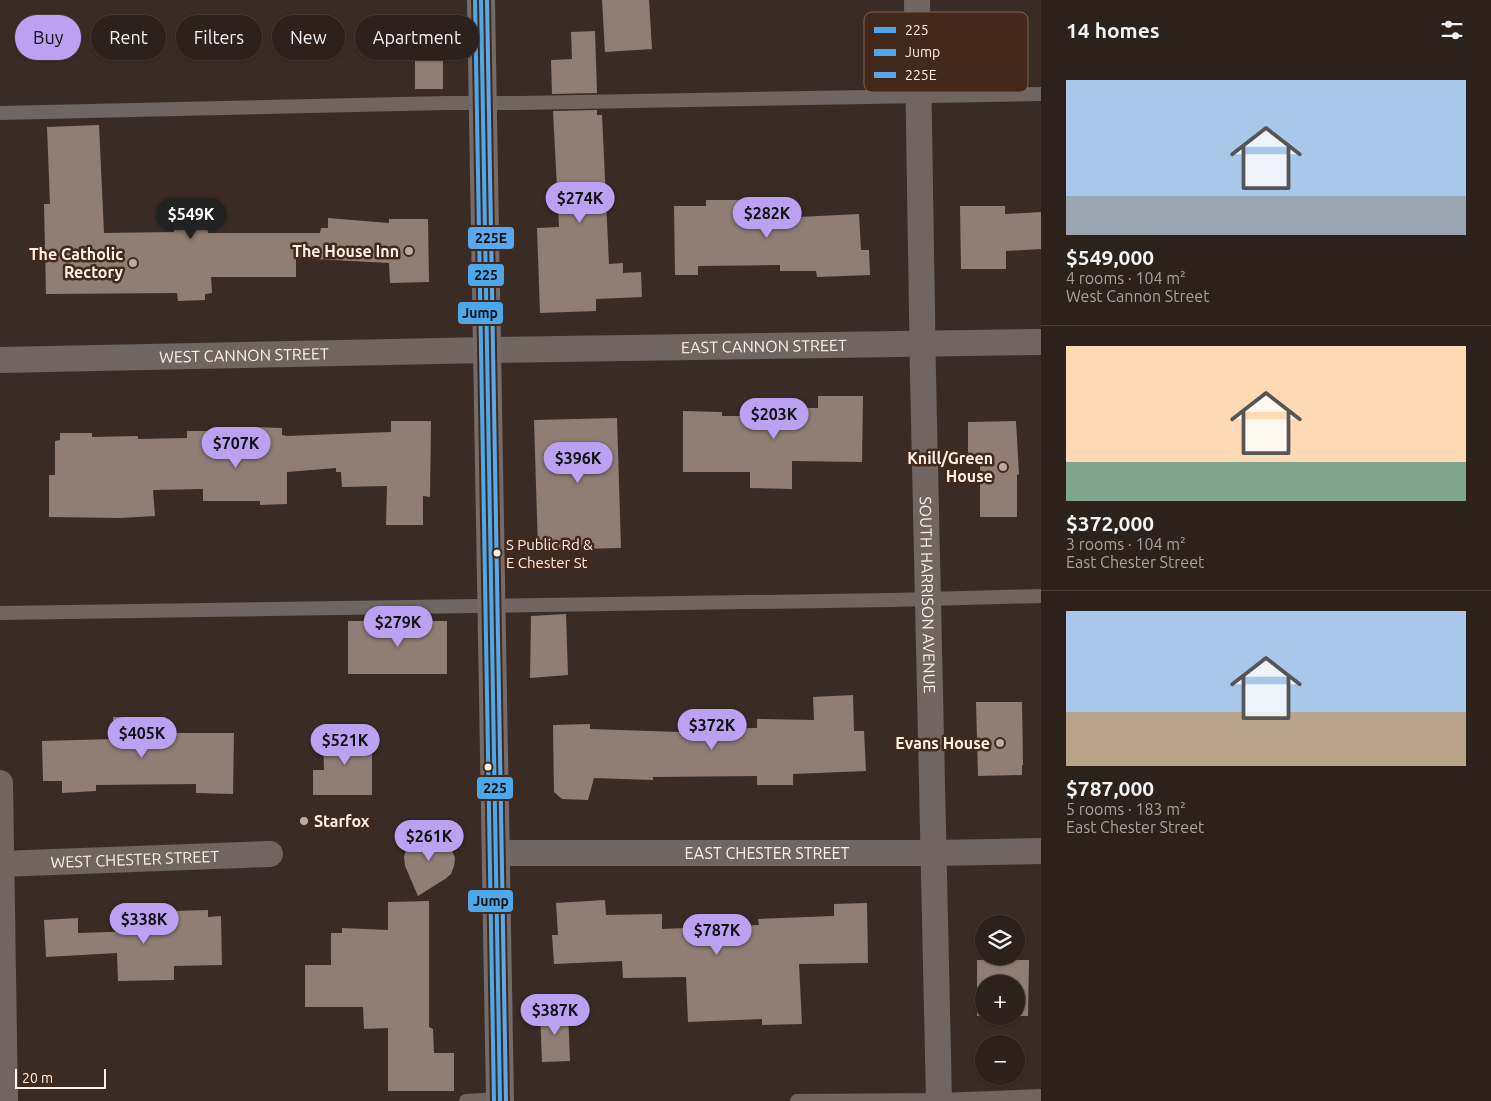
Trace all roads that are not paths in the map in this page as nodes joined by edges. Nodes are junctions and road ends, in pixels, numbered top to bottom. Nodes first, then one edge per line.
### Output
1 (481, 0) edge
2 (919, 92) edge
3 (1041, 94) edge
4 (919, 96) junction
5 (482, 102) junction
6 (0, 113) edge
7 (1041, 342) edge
8 (922, 344) junction
9 (487, 350) junction
10 (0, 360) edge
11 (1041, 596) edge
12 (928, 599) junction
13 (490, 605) junction
14 (0, 613) edge
15 (0, 783) edge
16 (1041, 851) edge
17 (495, 853) junction
18 (934, 853) junction
19 (270, 854) dead end
20 (1, 864) edge
21 (1041, 1096) edge
22 (500, 1100) edge
23 (939, 1100) edge
24 (5, 1101) edge
25 (466, 1101) edge
26 (797, 1101) edge

1 - 5 street
2 - 4 street, SOUTH HARRISON AVENUE
3 - 4 lane
4 - 5 lane
4 - 8 street, SOUTH HARRISON AVENUE
5 - 6 lane
5 - 9 street
7 - 8 street, EAST CANNON STREET
8 - 9 street, EAST CANNON STREET
8 - 12 street, SOUTH HARRISON AVENUE
9 - 10 street, WEST CANNON STREET
9 - 13 street
11 - 12 lane
12 - 13 lane
12 - 18 street, SOUTH HARRISON AVENUE
13 - 14 lane
13 - 17 street
15 - 20 street
16 - 18 street, EAST CHESTER STREET
17 - 18 street, EAST CHESTER STREET
17 - 22 street
18 - 23 street, SOUTH HARRISON AVENUE
19 - 20 street, WEST CHESTER STREET
20 - 24 street
21 - 23 lane
22 - 25 lane
23 - 26 lane

